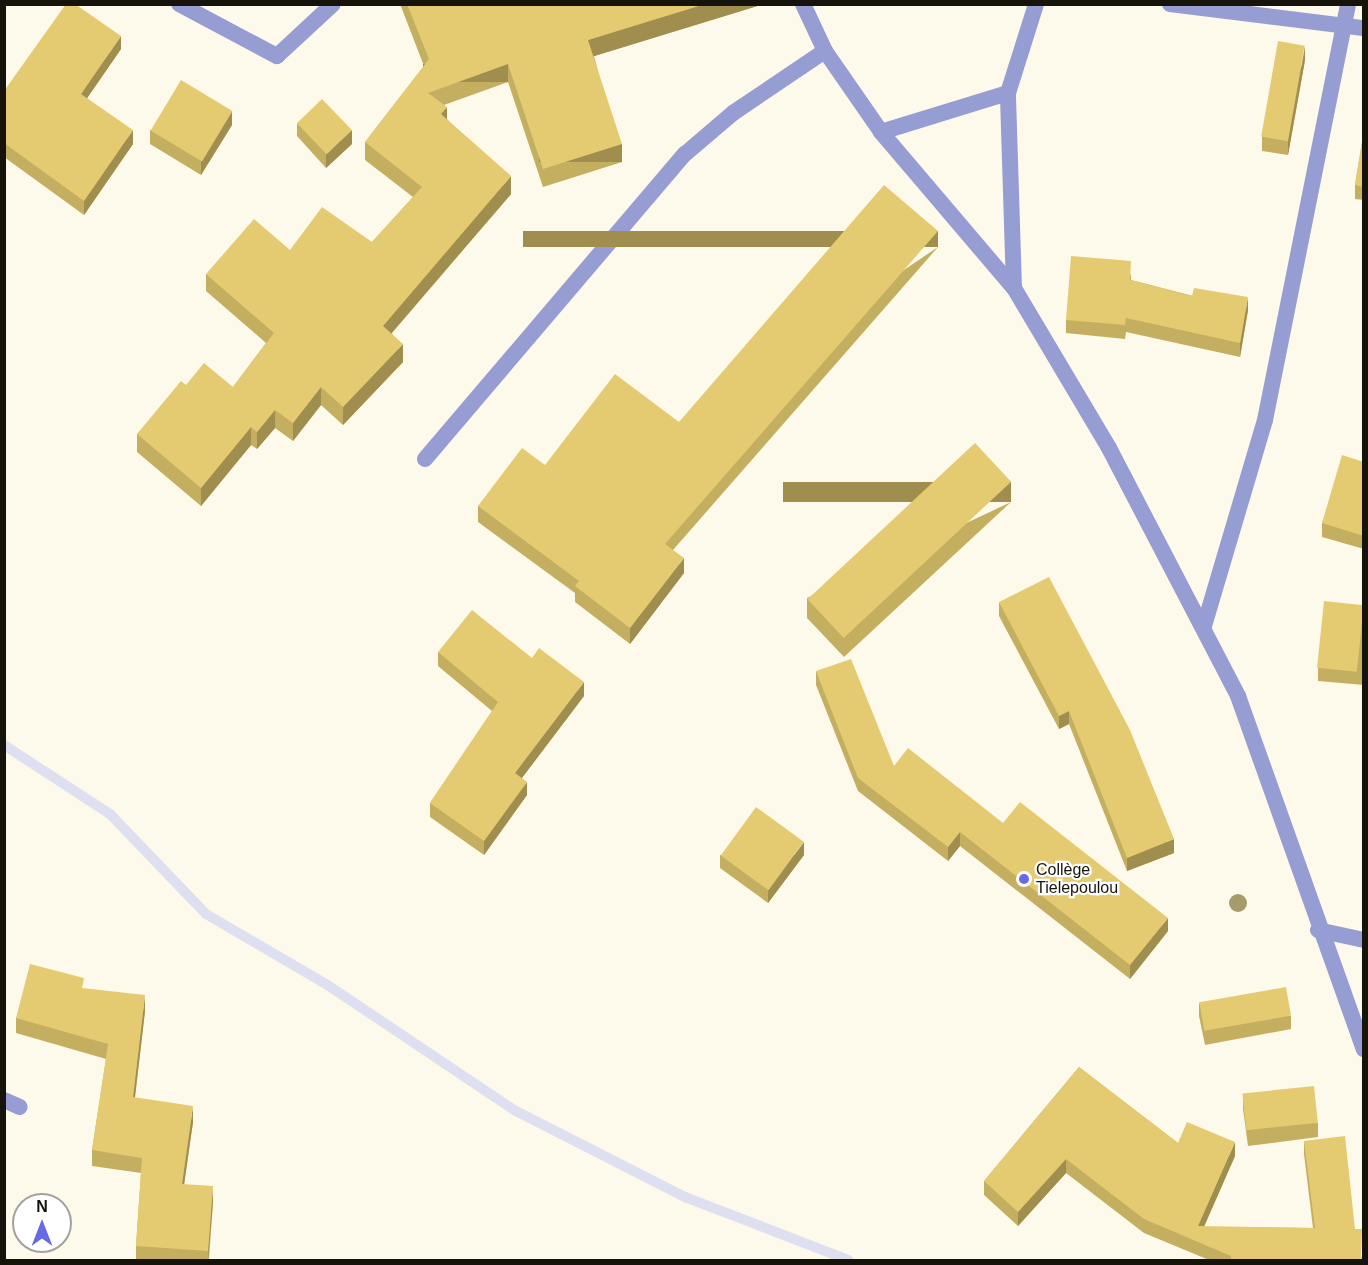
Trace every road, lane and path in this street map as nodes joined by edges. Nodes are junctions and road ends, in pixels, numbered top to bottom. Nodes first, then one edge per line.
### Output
1 (179, 4) edge
2 (333, 4) edge
3 (803, 4) edge
4 (1036, 4) edge
5 (1170, 4) edge
6 (1348, 4) edge
7 (1343, 26) junction
8 (1364, 28) edge
9 (825, 51) junction
10 (1008, 93) junction
11 (881, 132) junction
12 (1014, 288) junction
13 (424, 459) dead end
14 (1204, 626) junction
15 (1318, 930) junction
16 (1364, 940) edge
17 (1364, 1049) edge

1 - 2 street
3 - 9 street
4 - 10 street
5 - 7 street
6 - 7 street
7 - 8 street
7 - 14 street
9 - 11 street
9 - 13 street
10 - 11 street
10 - 12 street
11 - 12 street
12 - 14 street
14 - 15 street
15 - 16 street
15 - 17 street

